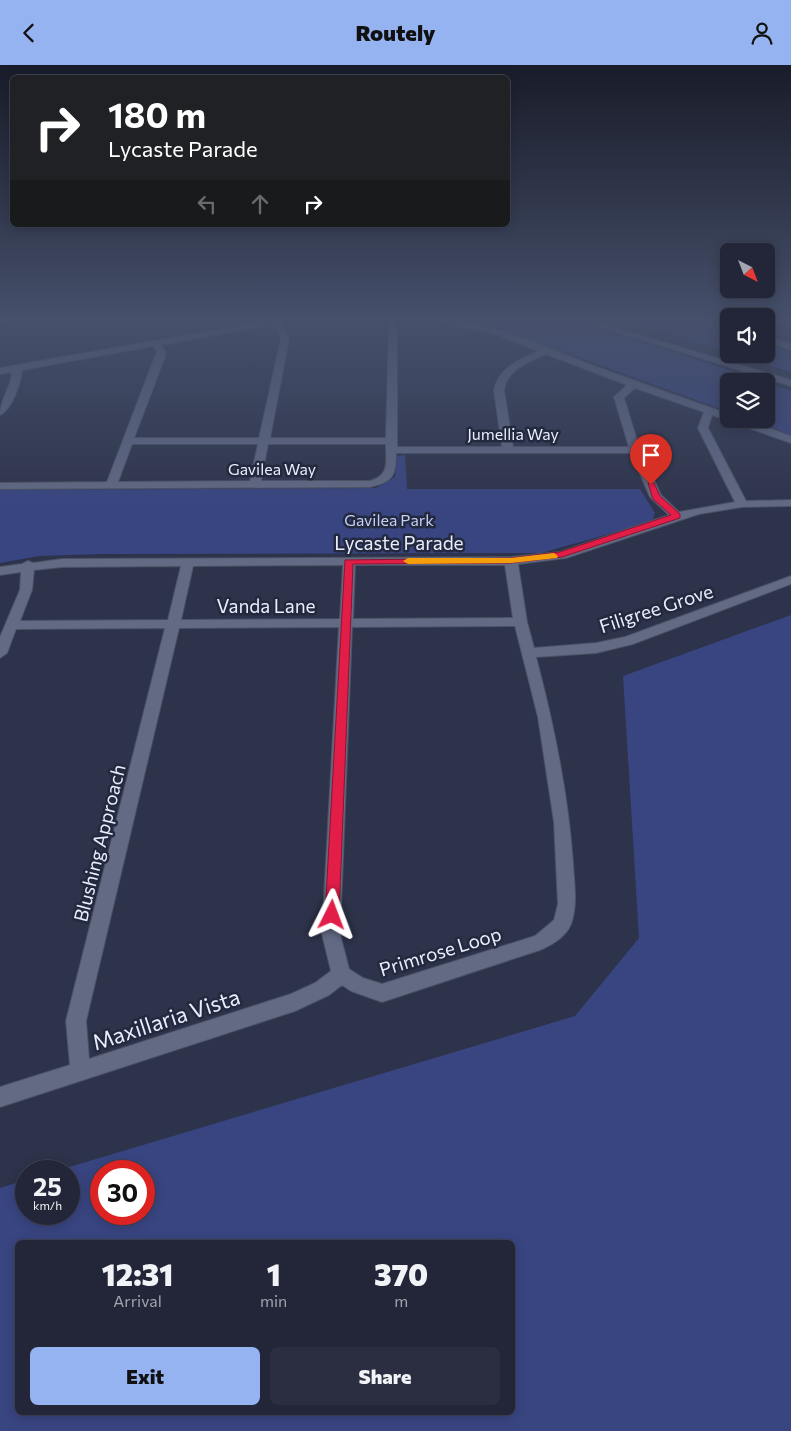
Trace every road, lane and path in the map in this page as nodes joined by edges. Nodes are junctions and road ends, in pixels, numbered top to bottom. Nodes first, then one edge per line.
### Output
1 (15, 386) edge
2 (149, 386) edge
3 (275, 386) edge
4 (392, 386) edge
5 (500, 386) edge
6 (631, 386) edge
7 (638, 386) edge
8 (709, 410) junction
9 (0, 412) edge
10 (720, 414) edge
11 (758, 428) edge
12 (264, 440) junction
13 (791, 440) edge
14 (128, 441) junction
15 (391, 445) junction
16 (508, 449) junction
17 (635, 451) junction
18 (256, 484) junction
19 (111, 485) junction
20 (0, 486) edge
21 (791, 503) edge
22 (742, 504) junction
23 (677, 516) junction
24 (349, 561) junction
25 (511, 561) junction
26 (188, 563) junction
27 (28, 565) junction
28 (0, 571) edge
29 (791, 580) edge
30 (520, 622) junction
31 (345, 623) junction
32 (174, 624) junction
33 (13, 625) junction
34 (0, 653) edge
35 (528, 653) junction
36 (341, 974) junction
37 (80, 1072) junction
38 (0, 1097) edge

1 - 9 street
2 - 14 street
3 - 12 street
4 - 15 street, Gavilea Way
5 - 16 street
6 - 17 street
7 - 8 street
8 - 10 street
8 - 22 street
11 - 13 street
12 - 14 street, Jumellia Way
12 - 15 street, Jumellia Way
12 - 18 street
14 - 19 street
15 - 16 street, Jumellia Way
15 - 18 street, Gavilea Way
16 - 17 street, Jumellia Way
17 - 23 street
18 - 19 street, Gavilea Way
19 - 20 street, Gavilea Way
21 - 22 street, Lycaste Parade
22 - 23 street, Lycaste Parade
23 - 25 street, Lycaste Parade
24 - 25 street, Lycaste Parade
24 - 26 street, Lycaste Parade
24 - 31 street
25 - 30 street, Primrose Loop
26 - 27 street, Lycaste Parade
26 - 32 street, Blushing Approach
27 - 28 street, Lycaste Parade
27 - 33 street
29 - 35 street, Filigree Grove
30 - 31 street, Vanda Lane
30 - 35 street, Primrose Loop
31 - 32 street, Vanda Lane
31 - 36 street
32 - 33 street, Vanda Lane
32 - 37 street, Blushing Approach
33 - 34 street
35 - 36 street, Primrose Loop
36 - 37 street, Maxillaria Vista
37 - 38 street, Maxillaria Vista

